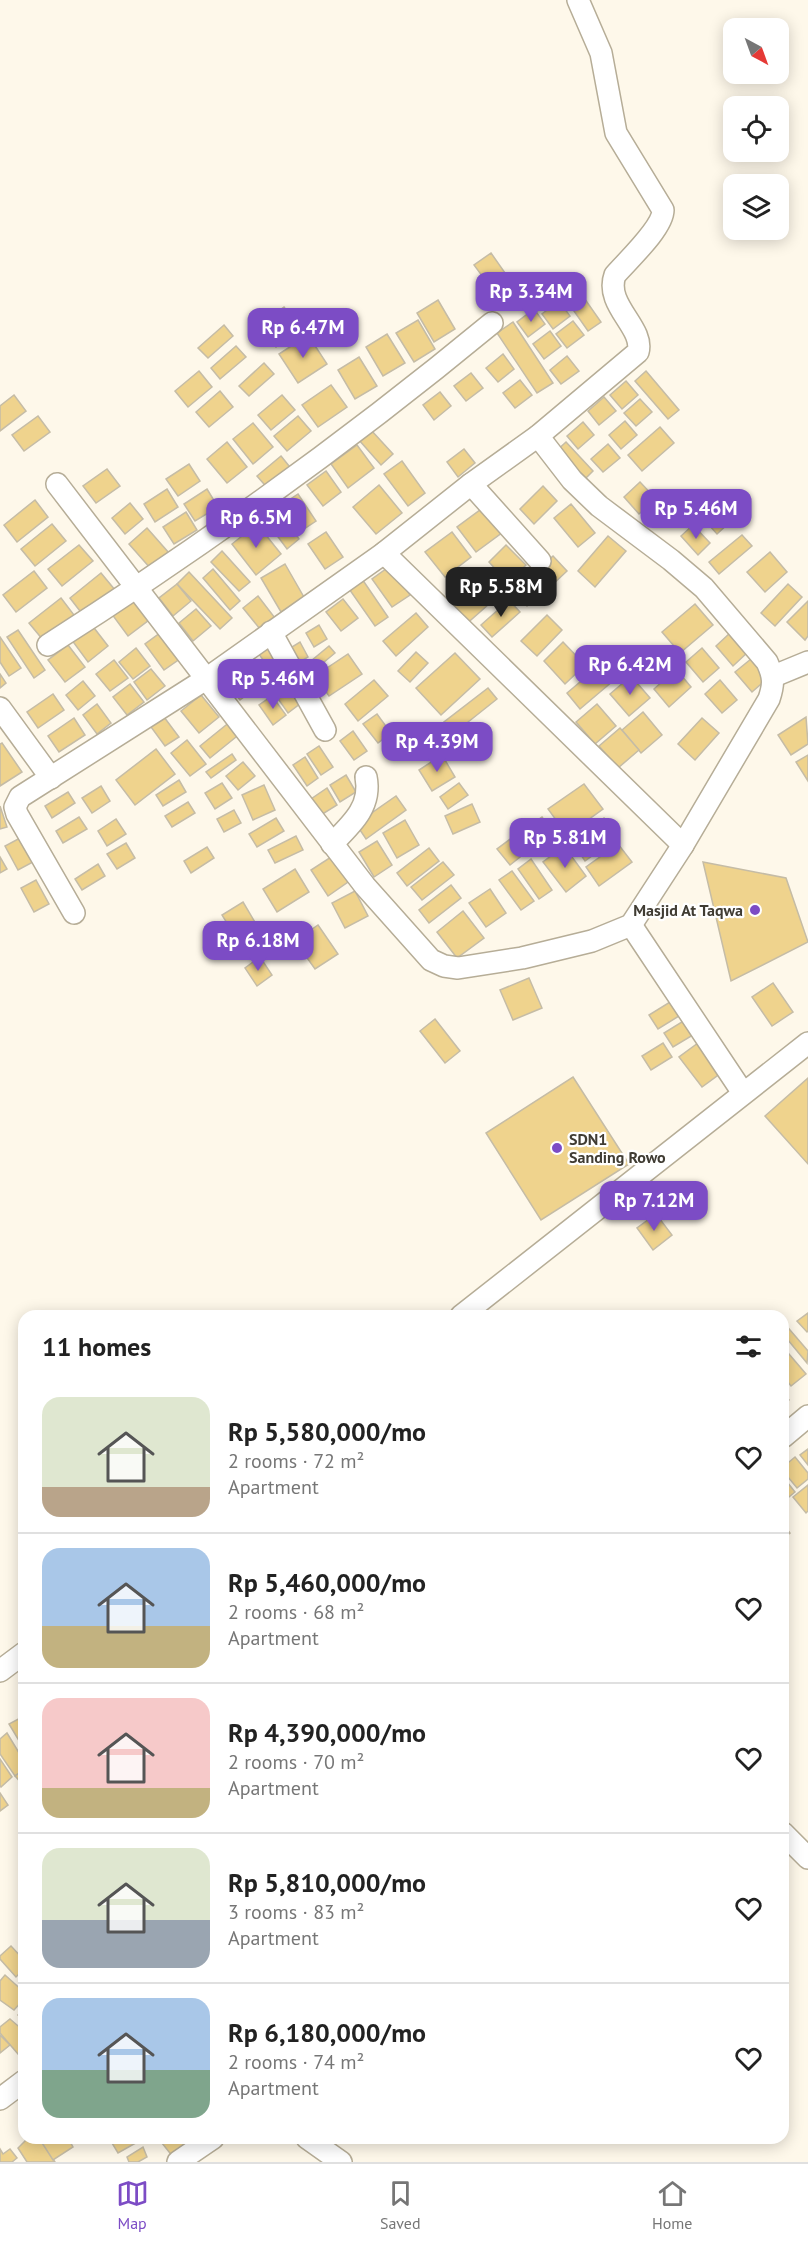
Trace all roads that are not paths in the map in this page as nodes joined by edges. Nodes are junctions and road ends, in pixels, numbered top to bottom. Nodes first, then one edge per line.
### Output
1 (578, 0) edge
2 (492, 323) dead end
3 (538, 436) junction
4 (57, 483) dead end
5 (471, 484) junction
6 (384, 553) junction
7 (540, 561) dead end
8 (137, 588) junction
9 (271, 632) junction
10 (48, 645) dead end
11 (808, 662) edge
12 (774, 676) junction
13 (206, 679) junction
14 (0, 708) edge
15 (325, 730) dead end
16 (366, 777) dead end
17 (51, 778) junction
18 (332, 844) junction
19 (683, 845) junction
20 (74, 913) dead end
21 (631, 925) junction
22 (808, 1042) edge
23 (743, 1093) junction
24 (468, 1310) edge
25 (808, 1416) edge
26 (789, 1432) edge
27 (18, 1658) edge
28 (0, 1671) edge
29 (789, 1839) edge
30 (808, 1858) edge
31 (18, 2086) edge
32 (0, 2100) edge
33 (204, 2144) edge
34 (316, 2144) edge
35 (178, 2162) edge
36 (341, 2162) edge

1 - 3 street
2 - 8 street
3 - 5 street
3 - 12 street
4 - 8 street
5 - 6 street
5 - 7 street
6 - 9 street
6 - 19 street
8 - 10 street
8 - 13 street
9 - 13 street
9 - 15 street
11 - 12 street
12 - 19 street
13 - 17 street
13 - 18 street
14 - 17 street
16 - 18 street
17 - 20 street
18 - 21 street
19 - 21 street
21 - 23 street
22 - 23 street
23 - 24 street
25 - 26 street
27 - 28 street
29 - 30 street
31 - 32 street
33 - 35 street
34 - 36 street

